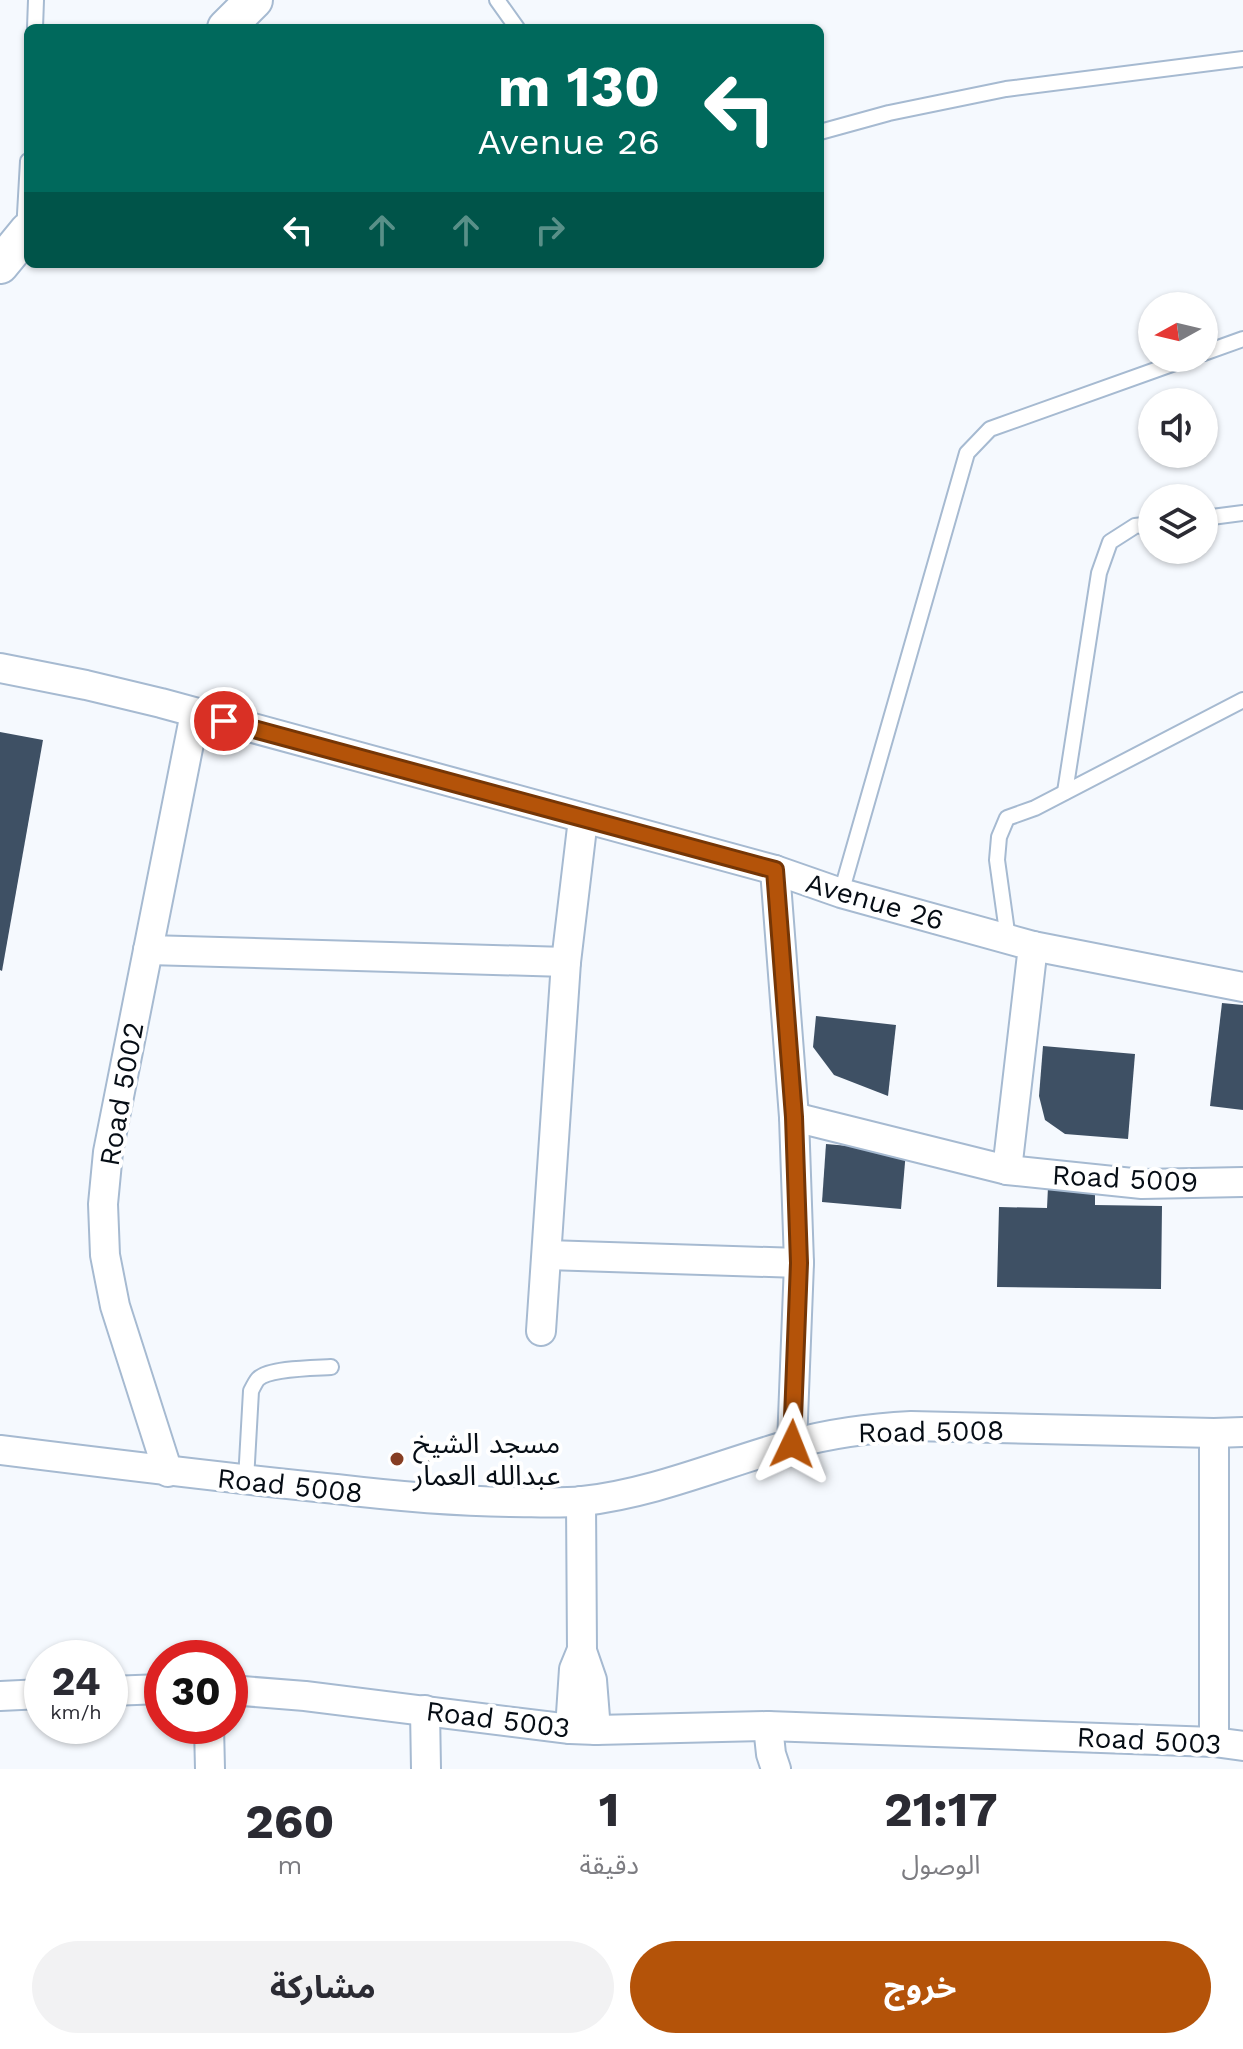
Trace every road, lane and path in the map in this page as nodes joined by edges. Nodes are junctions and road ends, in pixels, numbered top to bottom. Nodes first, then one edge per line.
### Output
1 (36, 0) edge
2 (497, 0) edge
3 (35, 24) edge
4 (514, 24) edge
5 (1243, 59) edge
6 (824, 131) edge
7 (24, 235) edge
8 (0, 265) edge
9 (1243, 339) edge
10 (1218, 348) edge
11 (1150, 372) edge
12 (1243, 513) edge
13 (1218, 516) edge
14 (1138, 526) edge
15 (0, 668) edge
16 (1243, 700) edge
17 (195, 713) junction
18 (1065, 792) junction
19 (583, 819) junction
20 (775, 870) junction
21 (841, 893) junction
22 (1020, 942) junction
23 (148, 950) junction
24 (566, 962) junction
25 (1243, 987) edge
26 (794, 1117) junction
27 (1007, 1170) junction
28 (1243, 1182) edge
29 (547, 1255) junction
30 (799, 1263) junction
31 (541, 1331) dead end
32 (331, 1367) dead end
33 (1243, 1432) edge
34 (1214, 1433) junction
35 (792, 1444) junction
36 (0, 1450) edge
37 (168, 1472) junction
38 (246, 1480) junction
39 (581, 1501) junction
40 (248, 1691) edge
41 (24, 1695) edge
42 (0, 1696) edge
43 (425, 1710) junction
44 (768, 1726) junction
45 (583, 1730) junction
46 (1214, 1742) junction
47 (209, 1744) edge
48 (1243, 1746) edge
49 (210, 1769) edge
50 (426, 1769) edge
51 (776, 1769) edge

1 - 3 lane
2 - 4 lane
5 - 6 lane
7 - 8 street
9 - 10 lane
11 - 21 lane
12 - 13 lane
14 - 18 lane
15 - 17 street, Avenue 26
16 - 18 lane
17 - 19 street, Avenue 26
17 - 23 street, Road 5002
18 - 22 lane
19 - 20 street, Avenue 26
19 - 24 street
20 - 21 street, Avenue 26
20 - 26 street
21 - 22 street, Avenue 26
22 - 25 street, Avenue 26
22 - 27 street
23 - 24 street
23 - 37 street, Road 5002
24 - 29 street
26 - 27 street, Road 5009
26 - 30 street
27 - 28 street, Road 5009
29 - 30 street
29 - 31 street
30 - 35 street
32 - 38 lane
33 - 34 street, Road 5008
34 - 35 street, Road 5008
34 - 46 street
35 - 39 street, Road 5008
36 - 37 street, Road 5008
37 - 38 street, Road 5008
38 - 39 street, Road 5008
39 - 45 street
40 - 43 street, Road 5003
41 - 42 street
43 - 45 street, Road 5003
43 - 50 street
44 - 45 street, Road 5003
44 - 46 street, Road 5003
44 - 51 street
46 - 48 street, Road 5003
47 - 49 street

